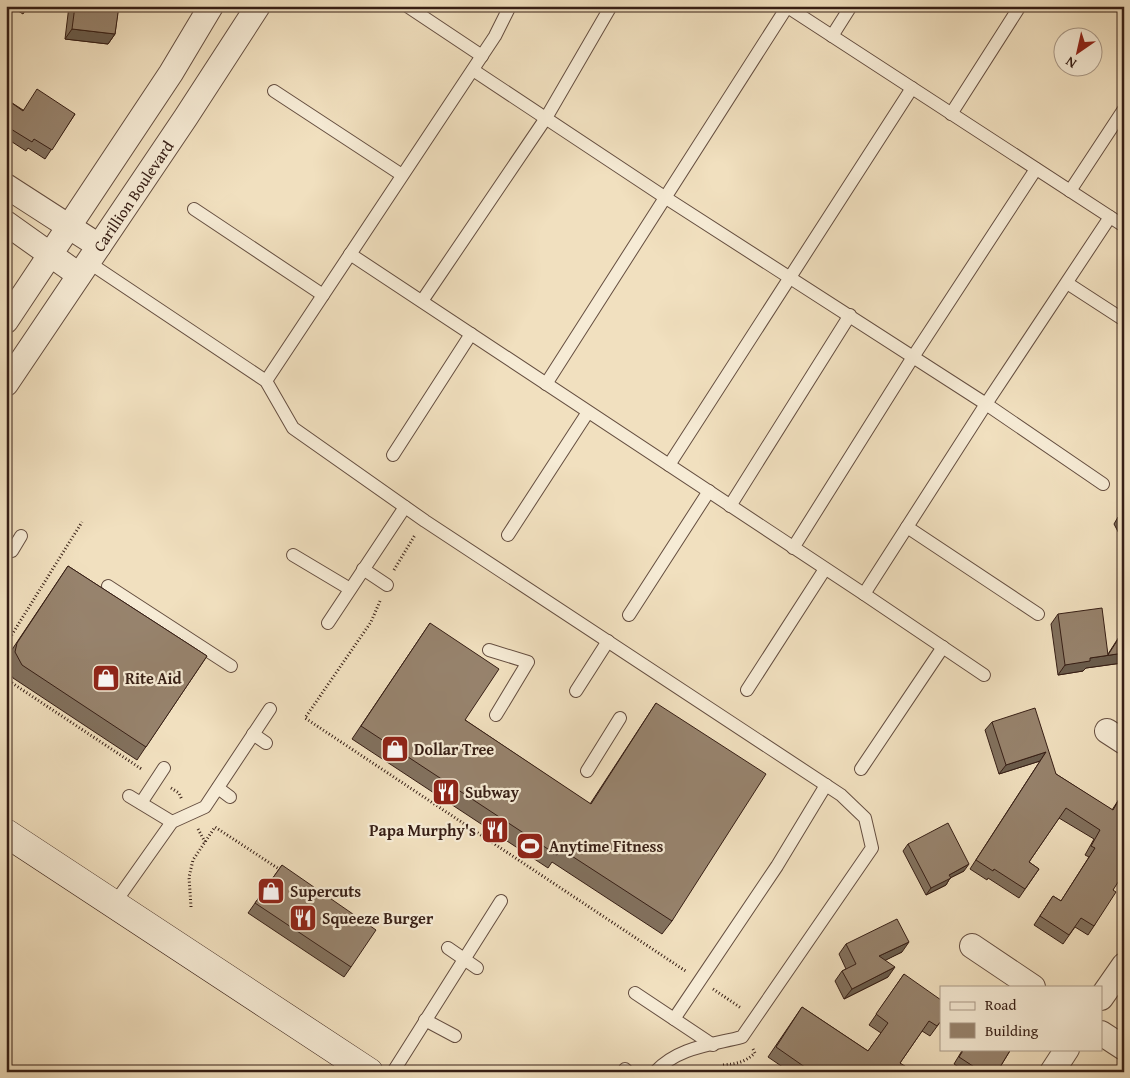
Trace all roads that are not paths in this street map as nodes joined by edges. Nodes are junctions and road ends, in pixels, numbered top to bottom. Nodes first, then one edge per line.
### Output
1 (210, 6) edge
2 (258, 6) edge
3 (407, 6) edge
4 (510, 6) edge
5 (611, 6) edge
6 (786, 6) edge
7 (851, 6) edge
8 (1020, 6) edge
9 (832, 36) junction
10 (482, 56) junction
11 (473, 70) junction
12 (912, 88) junction
13 (274, 91) dead end
14 (1124, 108) edge
15 (951, 114) junction
16 (546, 118) junction
17 (1036, 169) junction
18 (402, 175) junction
19 (6, 186) edge
20 (1070, 191) junction
21 (666, 198) junction
22 (194, 208) dead end
23 (1110, 217) junction
24 (6, 223) edge
25 (1124, 226) edge
26 (70, 227) junction
27 (350, 254) junction
28 (51, 255) junction
29 (89, 261) junction
30 (789, 278) junction
31 (1067, 283) junction
32 (323, 295) junction
33 (422, 301) junction
34 (850, 315) junction
35 (1124, 320) edge
36 (6, 321) edge
37 (471, 334) junction
38 (913, 356) junction
39 (266, 381) junction
40 (6, 384) edge
41 (546, 384) junction
42 (986, 404) junction
43 (588, 412) junction
44 (393, 455) dead end
45 (669, 465) junction
46 (1103, 484) dead end
47 (709, 491) junction
48 (730, 506) junction
49 (405, 507) junction
50 (908, 527) junction
51 (508, 535) dead end
52 (21, 536) dead end
53 (792, 548) junction
54 (12, 551) dead end
55 (294, 555) dead end
56 (363, 569) junction
57 (825, 569) junction
58 (387, 585) road end
59 (108, 586) dead end
60 (350, 589) junction
61 (864, 594) junction
62 (1038, 614) dead end
63 (629, 615) dead end
64 (328, 623) dead end
65 (608, 641) junction
66 (943, 647) junction
67 (490, 650) dead end
68 (231, 666) dead end
69 (984, 675) dead end
70 (747, 690) dead end
71 (576, 691) dead end
72 (270, 709) dead end
73 (496, 715) dead end
74 (620, 718) dead end
75 (253, 734) junction
76 (266, 743) dead end
77 (164, 768) dead end
78 (862, 769) dead end
79 (587, 771) dead end
80 (826, 785) junction
81 (218, 788) junction
82 (129, 796) dead end
83 (230, 797) dead end
84 (141, 803) junction
85 (172, 822) junction
86 (6, 832) edge
87 (501, 901) dead end
88 (114, 904) junction
89 (972, 946) dead end
90 (448, 948) dead end
91 (464, 958) junction
92 (1124, 965) edge
93 (477, 968) dead end
94 (1032, 986) edge
95 (636, 993) dead end
96 (1102, 997) edge
97 (674, 1019) junction
98 (425, 1020) junction
99 (1102, 1034) edge
100 (455, 1036) dead end
101 (712, 1045) junction
102 (1124, 1048) edge
103 (1066, 1050) edge
104 (369, 1072) edge
105 (393, 1072) edge
106 (654, 1072) edge
107 (1052, 1072) edge

1 - 26 street
2 - 29 street, Carillion Boulevard
3 - 10 lane
4 - 10 lane
5 - 16 lane
6 - 9 lane
6 - 21 lane
7 - 9 lane
8 - 15 lane
9 - 12 lane
10 - 11 lane
11 - 16 lane
11 - 18 lane
12 - 15 lane
12 - 30 lane
13 - 18 lane
14 - 20 lane
15 - 17 lane
16 - 21 lane
16 - 33 lane
17 - 20 lane
17 - 38 lane
18 - 27 lane
19 - 26 street
20 - 23 lane
21 - 30 lane
21 - 41 lane
22 - 32 lane
23 - 25 lane
23 - 31 lane
24 - 28 street
26 - 28 street
26 - 29 street
27 - 32 lane
27 - 33 lane
28 - 29 street
28 - 36 street
29 - 39 lane
29 - 40 street, Carillion Boulevard
30 - 34 lane
30 - 45 lane
31 - 35 lane
31 - 42 lane
32 - 39 lane
33 - 37 lane
34 - 38 lane
34 - 48 lane
37 - 41 lane
37 - 44 lane
38 - 42 lane
38 - 53 lane
39 - 49 lane
41 - 43 lane
42 - 46 lane
42 - 50 lane
43 - 45 lane
43 - 51 lane
45 - 47 lane
47 - 48 lane
47 - 63 lane
48 - 53 lane
49 - 56 lane
49 - 65 lane
50 - 61 lane
50 - 62 lane
52 - 54 lane
53 - 57 lane
55 - 60 lane
56 - 58 lane
56 - 60 lane
57 - 61 lane
57 - 70 lane
59 - 68 lane
60 - 64 lane
61 - 66 lane
65 - 71 lane
65 - 80 lane
66 - 69 lane
66 - 78 lane
67 - 73 lane
72 - 75 lane
74 - 79 lane
75 - 76 lane
75 - 81 lane
77 - 84 lane
80 - 97 lane
80 - 101 lane
81 - 83 lane
81 - 85 lane
82 - 84 lane
84 - 85 lane
85 - 88 lane
86 - 88 main road
87 - 91 lane
88 - 104 main road
89 - 94 street
90 - 91 lane
91 - 93 lane
91 - 98 lane
92 - 96 street
95 - 97 lane
97 - 101 lane
98 - 100 lane
98 - 105 lane
99 - 102 street
101 - 106 lane
103 - 107 street

